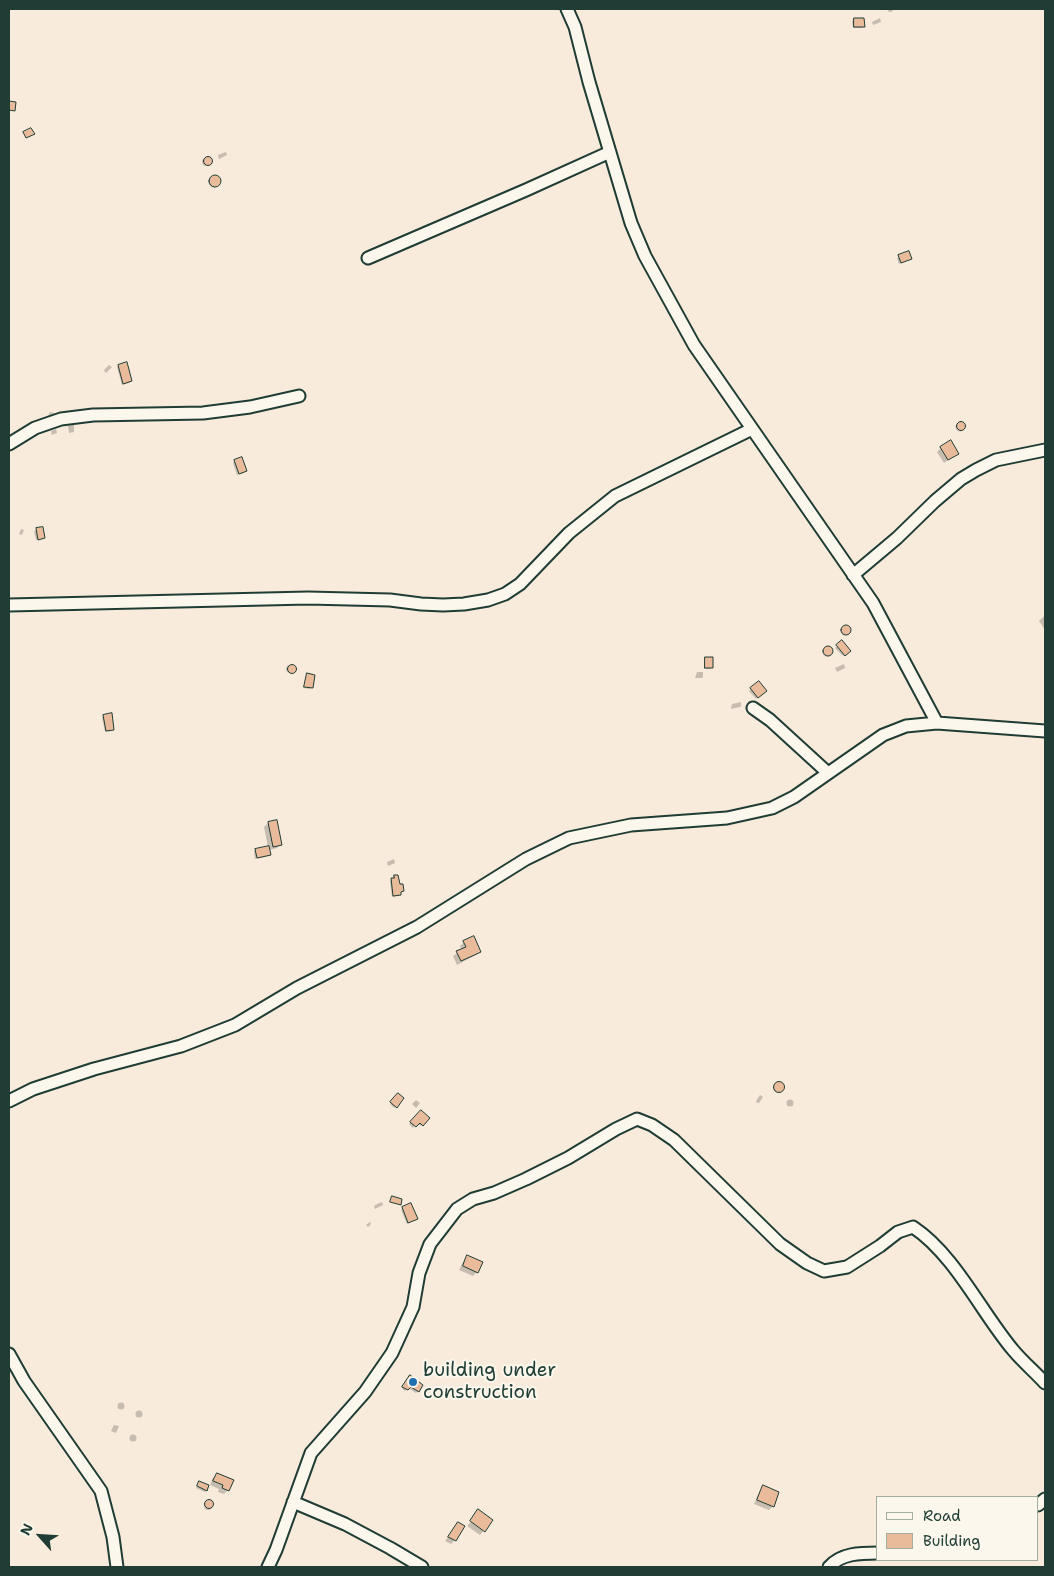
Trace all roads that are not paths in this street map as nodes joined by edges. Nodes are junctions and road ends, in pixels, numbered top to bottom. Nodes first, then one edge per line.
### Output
1 (567, 9) edge
2 (610, 152) junction
3 (368, 258) dead end
4 (299, 396) dead end
5 (752, 429) junction
6 (9, 444) edge
7 (1045, 450) edge
8 (854, 575) junction
9 (9, 605) edge
10 (754, 708) dead end
11 (937, 723) junction
12 (1045, 732) edge
13 (828, 773) junction
14 (9, 1101) edge
15 (9, 1354) edge
16 (1045, 1383) edge
17 (293, 1502) junction
18 (876, 1554) edge
19 (117, 1567) edge
20 (268, 1567) edge
21 (422, 1567) edge
22 (829, 1567) edge

1 - 2 street
2 - 3 street
2 - 5 street
4 - 6 street
5 - 8 street
5 - 9 street
7 - 8 street
8 - 11 street
10 - 13 street
11 - 12 street
11 - 13 street
13 - 14 street
15 - 19 street
16 - 17 street
17 - 20 street
17 - 21 street
18 - 22 street

